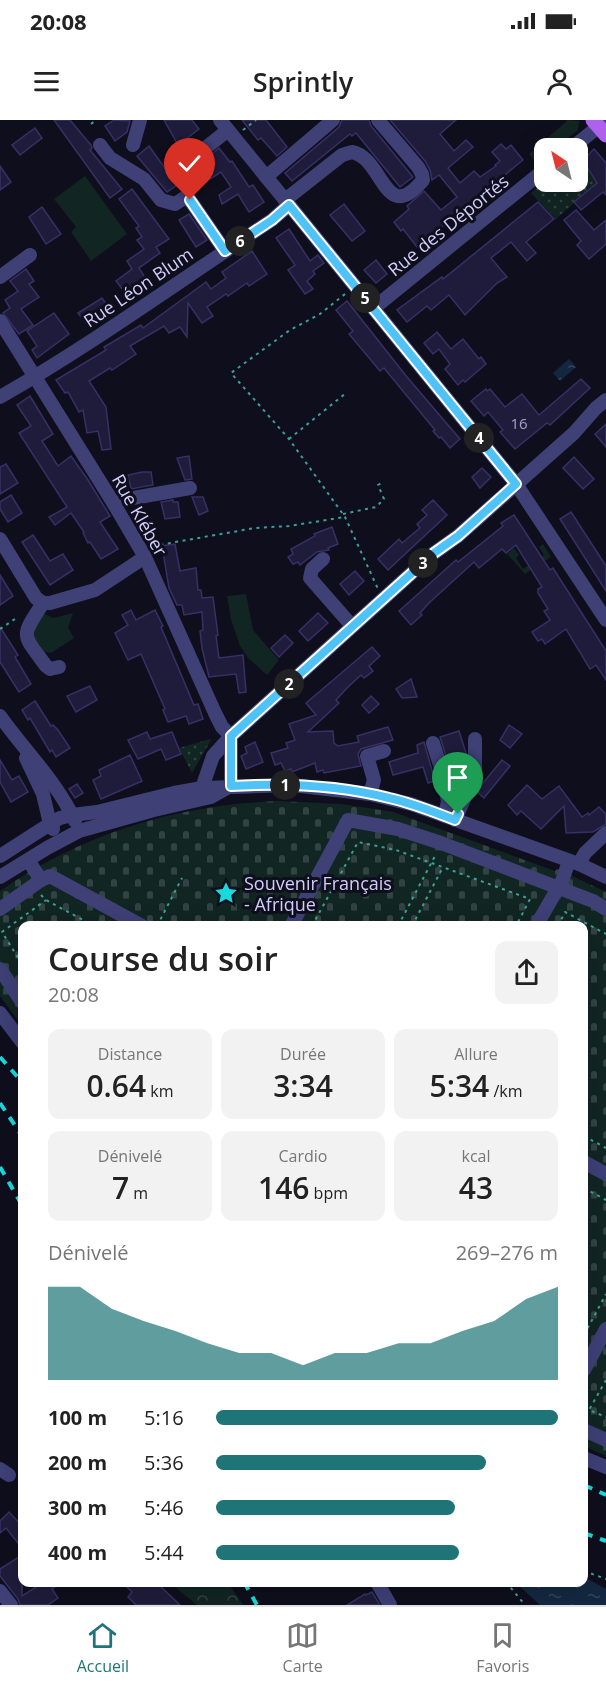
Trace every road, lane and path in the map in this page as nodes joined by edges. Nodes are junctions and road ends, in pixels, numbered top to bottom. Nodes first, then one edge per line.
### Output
1 (96, 120) edge
2 (140, 120) edge
3 (256, 120) edge
4 (333, 120) edge
5 (378, 120) edge
6 (91, 124) dead end
7 (601, 126) edge
8 (229, 128) edge
9 (585, 138) edge
10 (100, 145) dead end
11 (133, 146) dead end
12 (179, 165) dead end
13 (266, 177) junction
14 (534, 178) edge
15 (287, 203) junction
16 (225, 251) junction
17 (30, 255) dead end
18 (0, 277) edge
19 (351, 290) dead end
20 (374, 308) junction
21 (0, 321) edge
22 (35, 377) junction
23 (346, 393) dead end
24 (0, 397) edge
25 (606, 400) edge
26 (290, 439) junction
27 (383, 482) dead end
28 (516, 484) junction
29 (190, 489) dead end
30 (114, 504) junction
31 (343, 514) junction
32 (345, 517) junction
33 (0, 539) edge
34 (145, 552) junction
35 (323, 559) dead end
36 (380, 591) dead end
37 (43, 603) junction
38 (606, 621) edge
39 (352, 626) junction
40 (59, 667) dead end
41 (0, 716) edge
42 (231, 736) junction
43 (475, 739) dead end
44 (432, 743) dead end
45 (21, 745) junction
46 (384, 751) dead end
47 (231, 786) junction
48 (207, 792) junction
49 (370, 794) junction
50 (72, 815) junction
51 (450, 818) junction
52 (50, 824) junction
53 (79, 831) junction
54 (606, 833) edge
55 (33, 835) junction
56 (60, 840) junction
57 (0, 856) edge
58 (28, 860) junction
59 (0, 862) edge
60 (432, 863) junction
61 (573, 866) junction
62 (443, 867) junction
63 (0, 877) edge
64 (606, 877) edge
65 (182, 878) dead end
66 (38, 883) junction
67 (606, 883) edge
68 (557, 887) junction
69 (46, 900) junction
70 (0, 909) edge
71 (606, 909) edge
72 (85, 921) edge
73 (133, 921) edge
74 (160, 921) edge
75 (294, 921) edge
76 (315, 921) edge
77 (401, 921) edge
78 (415, 921) edge
79 (519, 921) edge
80 (539, 921) edge
81 (560, 921) edge
82 (583, 921) edge
83 (588, 924) edge
84 (1, 932) edge
85 (606, 934) edge
86 (18, 958) edge
87 (0, 969) edge
88 (18, 996) edge
89 (0, 1013) edge
90 (18, 1037) edge
91 (588, 1138) edge
92 (606, 1148) edge
93 (588, 1164) edge
94 (606, 1174) edge
95 (588, 1190) edge
96 (606, 1200) edge
97 (606, 1294) edge
98 (588, 1328) edge
99 (606, 1329) edge
100 (588, 1363) edge
101 (606, 1380) edge
102 (589, 1410) junction
103 (588, 1413) edge
104 (606, 1417) edge
105 (588, 1425) edge
106 (606, 1440) edge
107 (588, 1460) edge
108 (606, 1467) edge
109 (588, 1572) edge
110 (606, 1579) edge
111 (380, 1587) edge
112 (510, 1587) edge
113 (0, 1591) edge
114 (10, 1605) edge
115 (390, 1605) edge
116 (525, 1605) edge

1 - 6 path
2 - 11 street
3 - 8 path
4 - 13 street
5 - 15 street, Rue Léon Blum
7 - 9 street
8 - 12 street
8 - 13 street
10 - 16 street
13 - 15 street
14 - 20 street, Rue des Déportés
15 - 16 street, Rue Léon Blum
15 - 20 street
16 - 22 street, Rue Léon Blum
17 - 18 street
19 - 26 path
20 - 28 street
21 - 22 street, Rue Kléber
22 - 24 street, Rue Léon Blum
22 - 30 street, Rue Kléber
23 - 26 path
25 - 28 street
26 - 31 path
27 - 31 path
28 - 38 street
28 - 39 street
29 - 30 street
30 - 34 street, Rue Kléber
31 - 32 path
32 - 34 path
32 - 36 path
33 - 37 street
34 - 37 street
34 - 42 street, Rue Kléber
35 - 39 street
37 - 40 street
39 - 42 street
41 - 45 street
42 - 47 street
42 - 48 street
43 - 51 street
44 - 51 street
45 - 50 street
45 - 52 street
46 - 49 street
47 - 48 street
47 - 49 street
48 - 50 street
48 - 53 street
48 - 67 street
49 - 51 street
50 - 52 street
50 - 53 street
51 - 61 street
52 - 55 street
52 - 56 street
53 - 56 street
54 - 61 street
55 - 57 street
55 - 59 street
56 - 58 street
58 - 63 street
58 - 66 street
60 - 62 path
60 - 76 path
60 - 77 path
61 - 64 street
61 - 68 street
62 - 78 path
62 - 79 path
65 - 74 path
66 - 69 path
66 - 70 street
66 - 73 street
68 - 71 street
68 - 75 street
68 - 80 street
69 - 72 path
69 - 84 path
81 - 82 path
83 - 85 path
84 - 86 path
87 - 88 street
89 - 90 street
91 - 92 path
93 - 94 street
95 - 96 path
97 - 98 path
99 - 100 street
101 - 102 path
102 - 103 path
102 - 104 path
105 - 106 street
107 - 108 street
109 - 110 path
111 - 115 street
112 - 116 path
113 - 114 street

